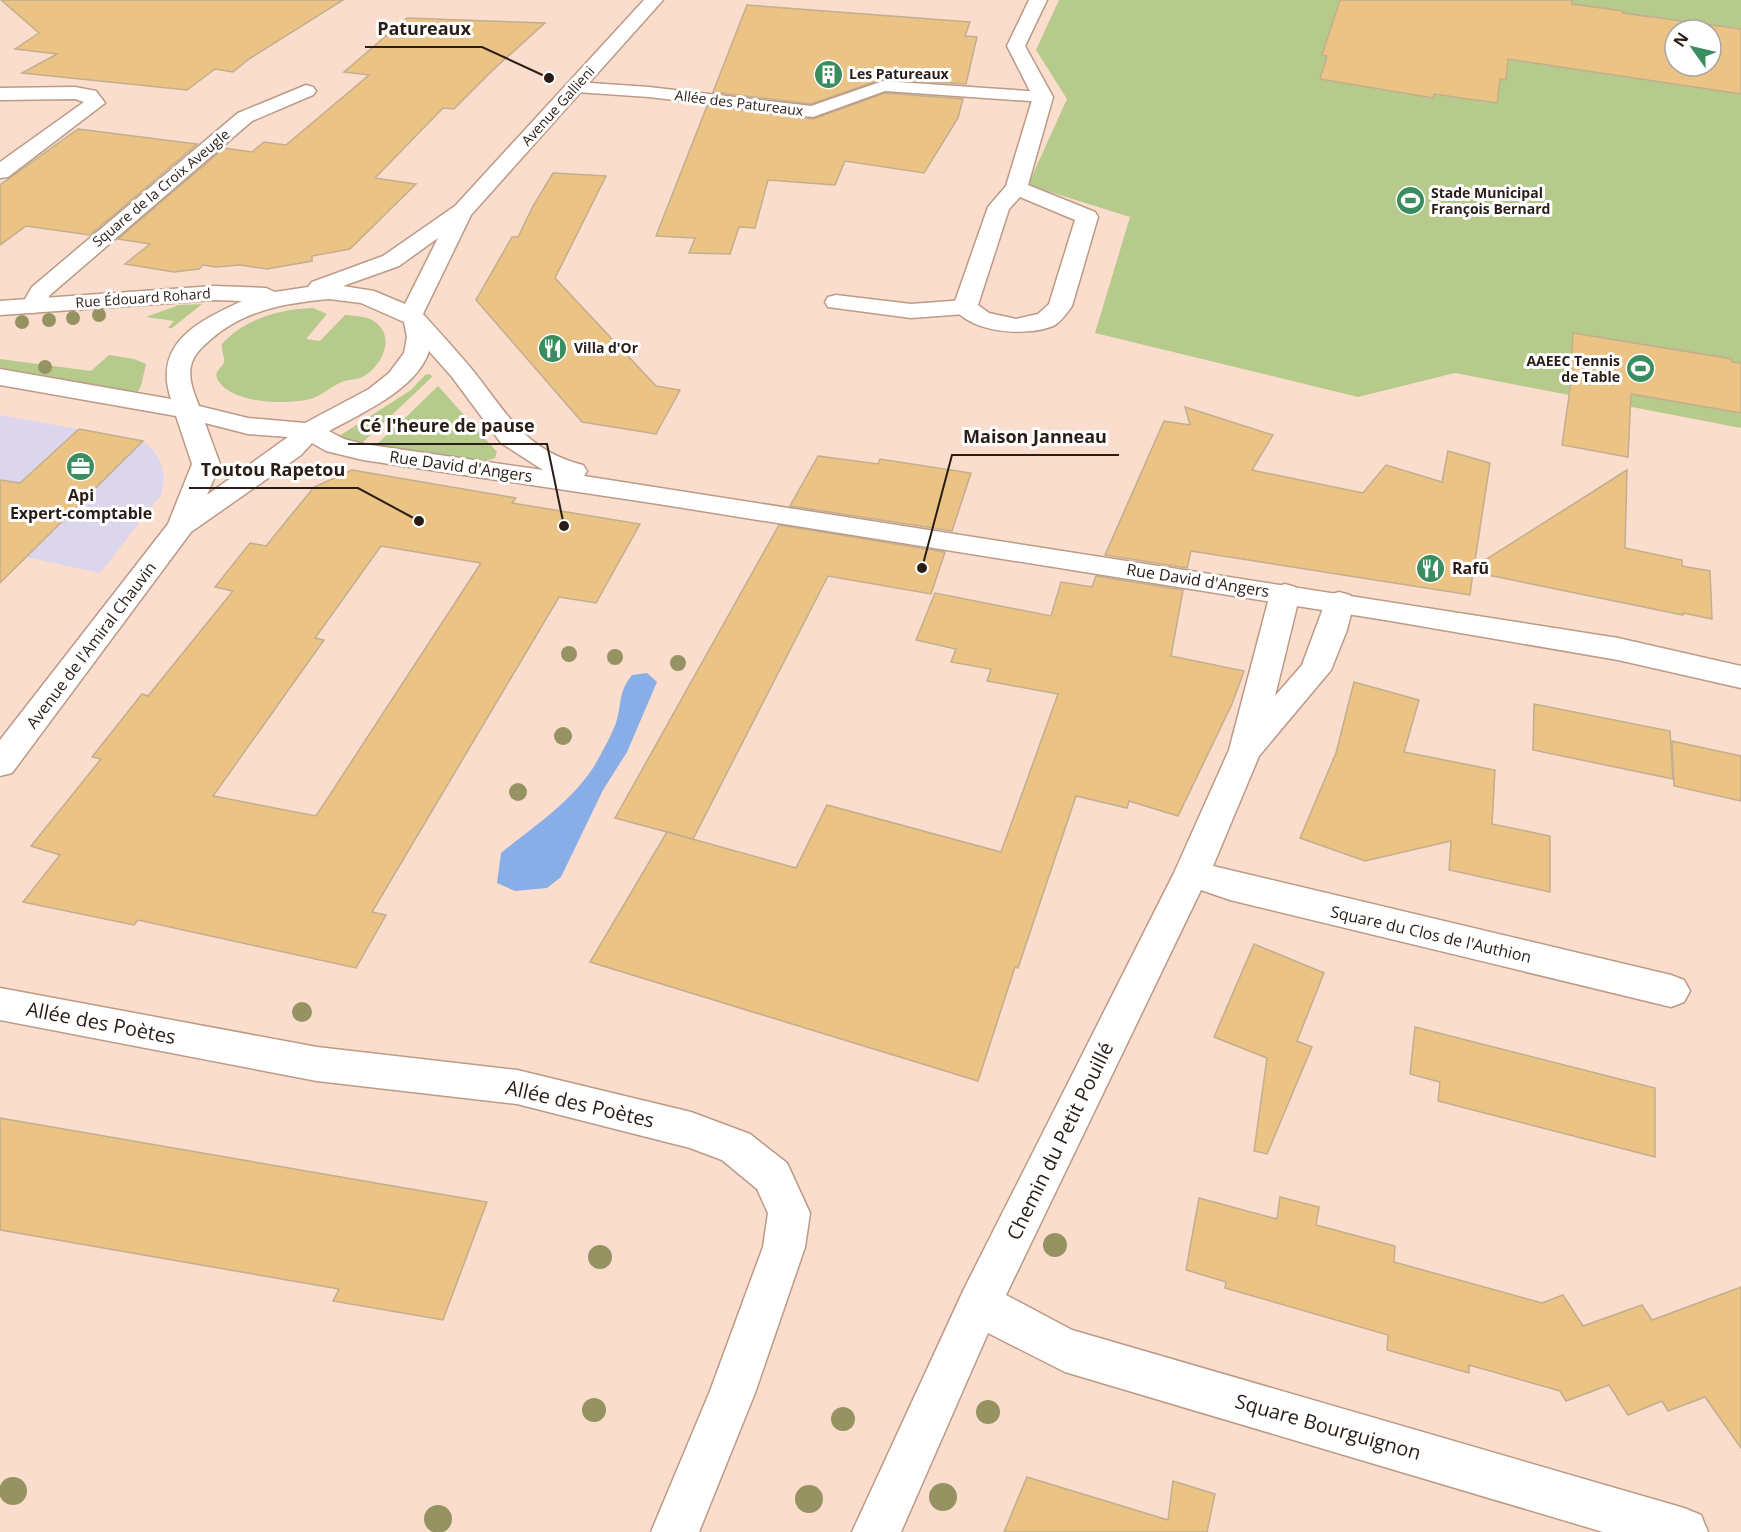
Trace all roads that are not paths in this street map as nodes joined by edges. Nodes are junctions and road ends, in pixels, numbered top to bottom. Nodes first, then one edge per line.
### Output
1 (654, 0) edge
2 (1038, 0) edge
3 (576, 87) junction
4 (306, 91) dead end
5 (0, 94) edge
6 (1043, 97) junction
7 (0, 172) edge
8 (1016, 188) junction
9 (463, 211) junction
10 (294, 295) junction
11 (837, 302) dead end
12 (33, 306) junction
13 (965, 307) junction
14 (0, 308) edge
15 (414, 318) junction
16 (0, 377) edge
17 (190, 413) junction
18 (309, 431) junction
19 (652, 494) junction
20 (181, 526) junction
21 (1285, 594) junction
22 (1339, 602) junction
23 (1741, 677) edge
24 (1245, 750) junction
25 (0, 764) edge
26 (1192, 873) junction
27 (1671, 991) dead end
28 (0, 1004) edge
29 (980, 1304) junction
30 (675, 1532) edge
31 (876, 1532) edge
32 (1684, 1532) edge

1 - 3 main road, Avenue Gallieni
2 - 6 main road
3 - 6 lane, Allée des Patureaux
3 - 9 main road, Avenue Gallieni
4 - 12 main road, Square de la Croix Aveugle
5 - 7 main road
6 - 8 main road
8 - 13 main road
8 - 13 main road
9 - 10 main road, Avenue Gallieni
9 - 15 main road, Avenue Gallieni
10 - 12 main road, Rue Édouard Rohard
10 - 15 main road
10 - 17 main road, Avenue de l'Amiral Chauvin
11 - 13 lane
12 - 14 main road, Rue Édouard Rohard
15 - 18 main road, Avenue de l'Amiral Chauvin
15 - 19 main road, Rue David d'Angers
16 - 17 main road
17 - 18 main road
17 - 20 main road, Avenue de l'Amiral Chauvin
18 - 19 main road, Rue David d'Angers
18 - 20 main road, Avenue de l'Amiral Chauvin
19 - 21 main road, Rue David d'Angers
20 - 25 main road, Avenue de l'Amiral Chauvin
21 - 22 main road, Rue David d'Angers
21 - 24 main road, Chemin du Petit Pouillé
22 - 23 main road, Rue David d'Angers
22 - 24 main road, Chemin du Petit Pouillé
24 - 26 main road, Chemin du Petit Pouillé
26 - 27 main road, Square du Clos de l'Authion
26 - 29 main road, Chemin du Petit Pouillé
28 - 30 main road, Allée des Poètes
29 - 31 main road, Chemin du Petit Pouillé
29 - 32 main road, Square Bourguignon

